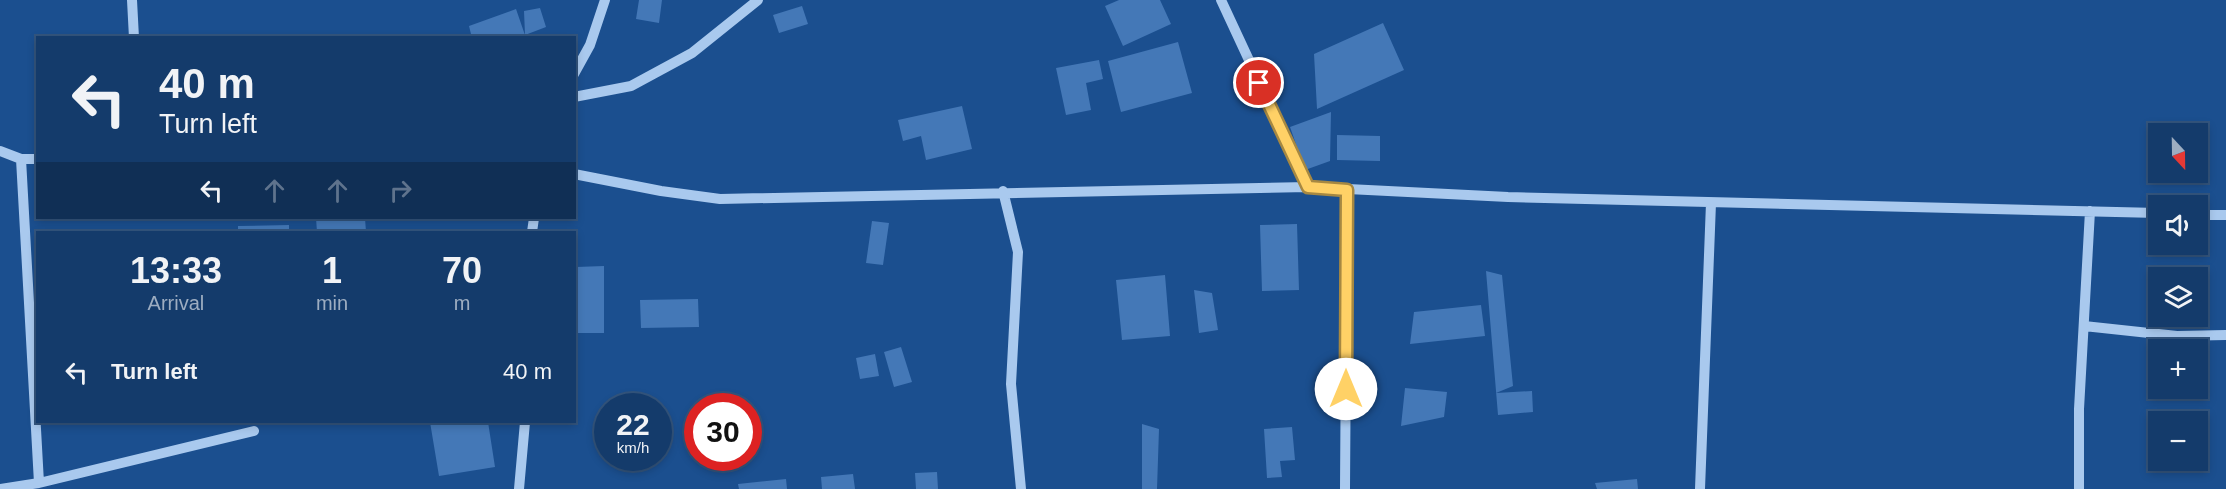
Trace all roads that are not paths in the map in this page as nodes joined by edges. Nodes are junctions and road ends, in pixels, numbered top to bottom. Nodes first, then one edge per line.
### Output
1 (132, 0) edge
2 (605, 0) edge
3 (758, 0) edge
4 (1221, 0) edge
5 (134, 36) edge
6 (576, 70) edge
7 (576, 97) edge
8 (0, 151) edge
9 (21, 159) junction
10 (36, 159) edge
11 (576, 174) edge
12 (1308, 187) junction
13 (1347, 190) junction
14 (1003, 191) junction
15 (1711, 203) junction
16 (2090, 211) junction
17 (2148, 213) edge
18 (2208, 215) edge
19 (2226, 216) edge
20 (2084, 326) junction
21 (2226, 335) edge
22 (525, 423) edge
23 (254, 431) dead end
24 (39, 483) junction
25 (0, 489) edge
26 (519, 489) edge
27 (1021, 489) edge
28 (1345, 489) edge
29 (1700, 489) edge
30 (2079, 489) edge

1 - 5 street
2 - 6 street
3 - 7 street
4 - 12 street
8 - 9 street
9 - 10 street
9 - 24 street
11 - 14 street
12 - 13 street
12 - 14 street
13 - 15 street
13 - 28 street
14 - 27 street
15 - 16 street
15 - 29 street
16 - 17 street
16 - 20 street
18 - 19 street
20 - 21 street
20 - 30 street
22 - 26 street
23 - 24 street
24 - 25 street

